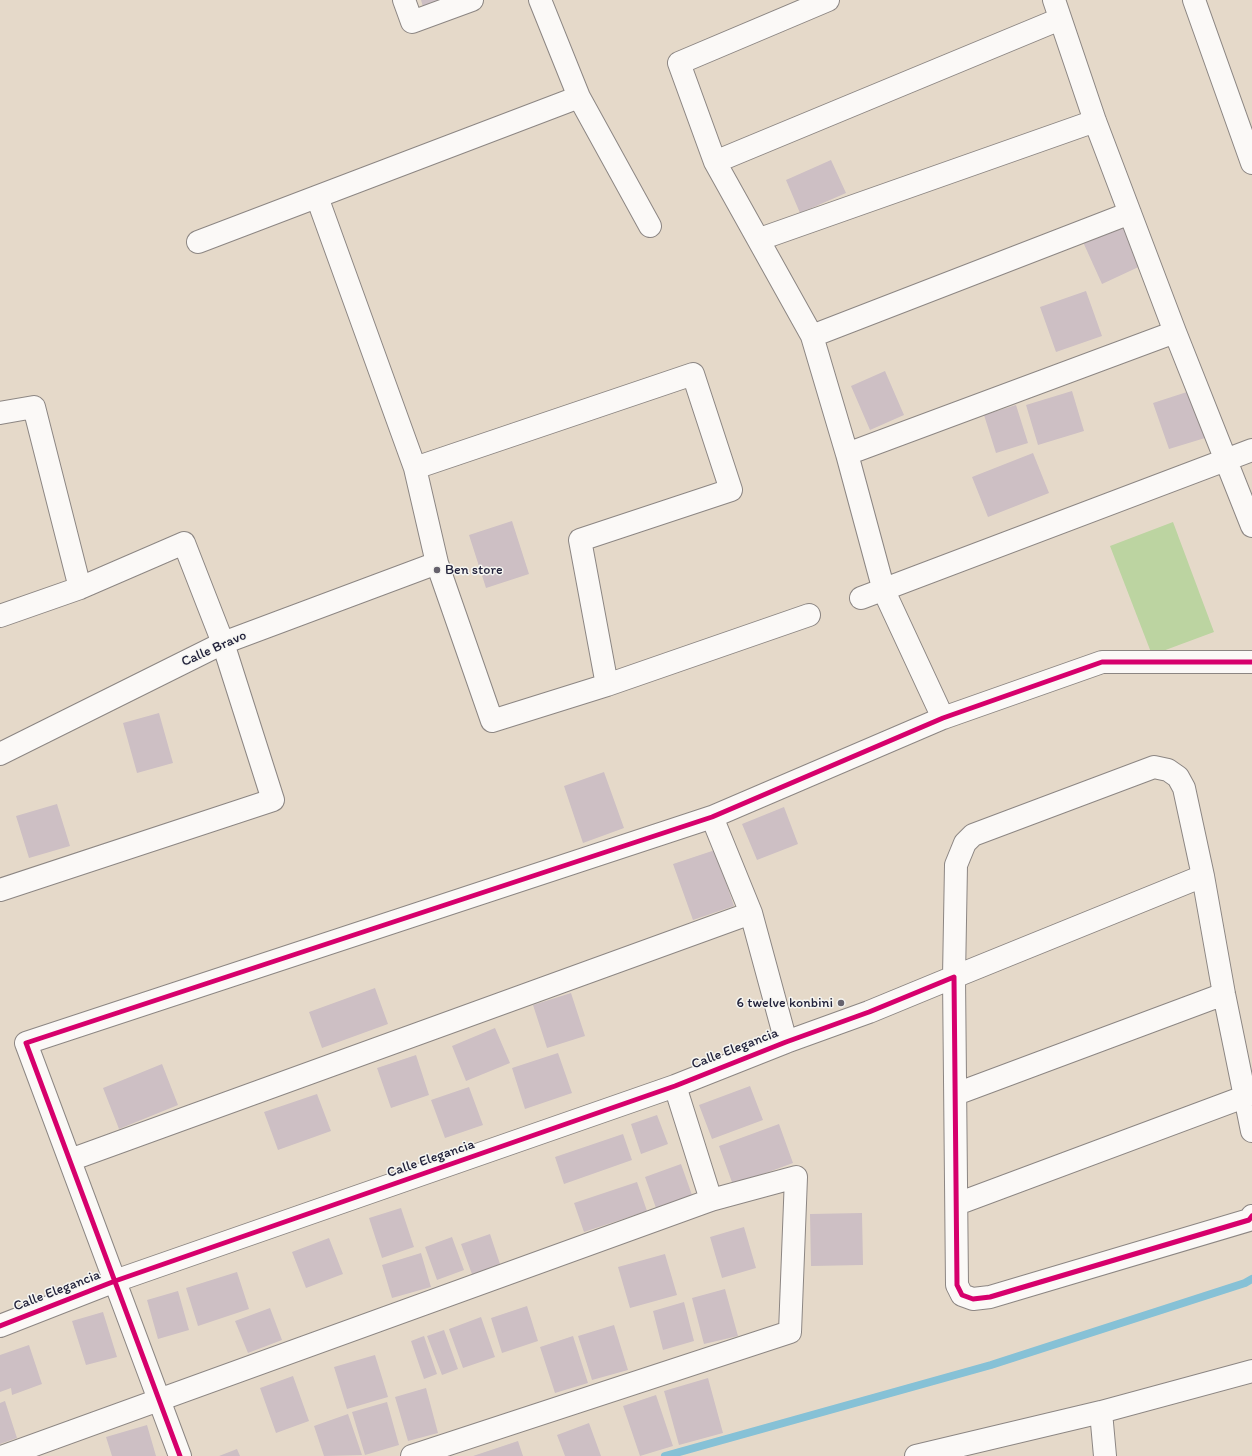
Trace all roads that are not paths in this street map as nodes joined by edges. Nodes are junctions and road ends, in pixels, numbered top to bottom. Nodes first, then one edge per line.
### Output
1 (404, 0) edge
2 (472, 0) edge
3 (540, 0) edge
4 (828, 0) edge
5 (1194, 0) edge
6 (1057, 9) edge
7 (579, 97) junction
8 (1095, 121) junction
9 (715, 162) junction
10 (1252, 163) edge
11 (317, 197) junction
12 (1130, 213) junction
13 (650, 226) dead end
14 (760, 239) junction
15 (198, 242) dead end
16 (1175, 332) junction
17 (812, 336) junction
18 (0, 413) edge
19 (1252, 450) edge
20 (847, 454) junction
21 (1226, 461) junction
22 (415, 468) junction
23 (1252, 526) edge
24 (437, 564) junction
25 (80, 588) junction
26 (884, 591) junction
27 (861, 598) dead end
28 (809, 615) dead end
29 (0, 616) edge
30 (223, 642) junction
31 (1252, 662) edge
32 (607, 685) junction
33 (943, 718) junction
34 (0, 754) edge
35 (712, 817) junction
36 (1203, 876) junction
37 (0, 890) edge
38 (752, 913) junction
39 (954, 978) junction
40 (1224, 994) junction
41 (786, 1042) junction
42 (675, 1086) junction
43 (956, 1094) junction
44 (1248, 1096) edge
45 (1252, 1131) edge
46 (70, 1160) junction
47 (711, 1200) junction
48 (957, 1204) junction
49 (1252, 1216) edge
50 (115, 1282) junction
51 (0, 1326) edge
52 (1252, 1371) edge
53 (160, 1400) junction
54 (1101, 1412) junction
55 (4, 1456) edge
56 (180, 1456) edge
57 (412, 1456) edge
58 (916, 1456) edge
59 (1105, 1456) edge

1 - 2 street
3 - 7 street
4 - 9 street
5 - 10 street
6 - 8 street
6 - 9 street
7 - 11 street
7 - 13 street
8 - 12 street
8 - 14 street
9 - 14 street
11 - 15 street
11 - 22 street
12 - 16 street
12 - 17 street
14 - 17 street
16 - 20 street
16 - 21 street
17 - 20 street
18 - 25 street
19 - 21 street
20 - 26 street
21 - 23 street
21 - 26 street
22 - 24 street
22 - 32 street
24 - 30 street, Calle Bravo
24 - 32 street
25 - 29 street
25 - 30 street
26 - 27 street
26 - 33 street
28 - 32 street
30 - 34 street, Calle Bravo
30 - 37 street
31 - 33 street
33 - 35 street
35 - 38 street
35 - 46 street
36 - 39 street, Calle Elegancia
36 - 39 street
36 - 40 street
38 - 41 street
38 - 46 street
39 - 41 street, Calle Elegancia
39 - 43 street
40 - 43 street
40 - 44 street
41 - 42 street, Calle Elegancia
42 - 47 street
42 - 50 street, Calle Elegancia
43 - 48 street
44 - 45 street
44 - 48 street
46 - 50 street
47 - 53 street
47 - 57 street
48 - 49 street
50 - 51 street, Calle Elegancia
50 - 53 street
52 - 54 street
53 - 55 street
53 - 56 street
54 - 58 street
54 - 59 street

